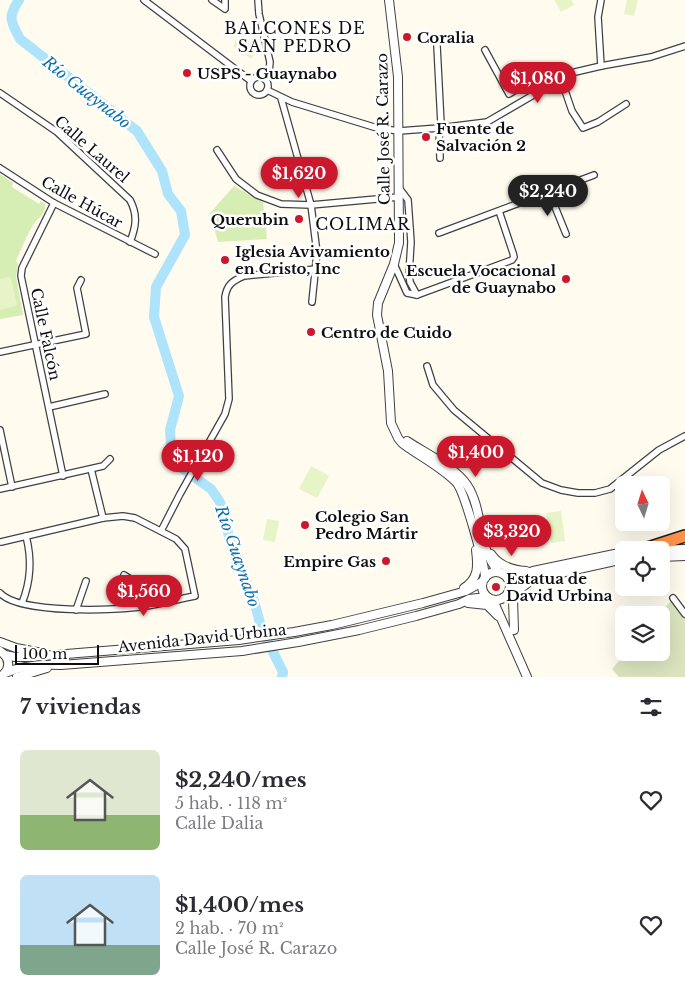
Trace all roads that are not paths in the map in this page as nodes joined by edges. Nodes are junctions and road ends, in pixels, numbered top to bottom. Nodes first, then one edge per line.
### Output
1 (144, 0) edge
2 (212, 0) edge
3 (225, 0) edge
4 (258, 0) edge
5 (389, 0) edge
6 (601, 0) edge
7 (437, 46) dead end
8 (685, 46) edge
9 (484, 50) dead end
10 (601, 66) junction
11 (265, 79) junction
12 (560, 79) junction
13 (251, 81) junction
14 (267, 90) junction
15 (0, 93) edge
16 (537, 93) junction
17 (281, 98) junction
18 (626, 104) dead end
19 (439, 128) junction
20 (399, 131) junction
21 (217, 150) dead end
22 (440, 158) dead end
23 (0, 168) edge
24 (594, 175) dead end
25 (399, 188) junction
26 (549, 192) junction
27 (399, 197) junction
28 (54, 203) junction
29 (311, 205) junction
30 (499, 211) junction
31 (439, 233) dead end
32 (566, 234) dead end
33 (130, 242) junction
34 (155, 254) dead end
35 (394, 264) junction
36 (316, 269) junction
37 (81, 280) dead end
38 (417, 295) junction
39 (312, 302) dead end
40 (35, 345) junction
41 (0, 352) edge
42 (427, 366) dead end
43 (105, 394) dead end
44 (49, 407) junction
45 (0, 430) edge
46 (395, 432) junction
47 (685, 436) edge
48 (110, 459) dead end
49 (91, 469) junction
50 (63, 476) junction
51 (12, 486) junction
52 (0, 489) edge
53 (103, 518) junction
54 (162, 531) junction
55 (26, 536) junction
56 (475, 536) junction
57 (685, 536) edge
58 (670, 541) edge
59 (1, 542) edge
60 (487, 548) junction
61 (670, 549) edge
62 (685, 549) edge
63 (615, 554) edge
64 (685, 556) edge
65 (670, 557) edge
66 (615, 561) edge
67 (533, 571) junction
68 (501, 573) junction
69 (124, 575) dead end
70 (540, 578) junction
71 (484, 580) junction
72 (86, 581) dead end
73 (509, 592) junction
74 (0, 593) edge
75 (453, 593) junction
76 (490, 598) junction
77 (673, 598) dead end
78 (22, 603) junction
79 (459, 604) junction
80 (145, 606) junction
81 (76, 610) junction
82 (685, 614) edge
83 (510, 629) junction
84 (0, 642) edge
85 (3, 653) edge
86 (59, 654) junction
87 (61, 665) junction
88 (3, 675) edge
89 (526, 676) edge
90 (17, 677) edge

1 - 13 street
2 - 3 street
4 - 11 street
5 - 20 street, Calle José R. Carazo
6 - 10 street
7 - 19 street
8 - 10 street
9 - 16 street
10 - 12 street
11 - 13 street
11 - 14 street
12 - 16 street
12 - 18 street
13 - 14 street
14 - 17 street
15 - 33 street, Calle Laurel
16 - 19 street
17 - 20 street
17 - 29 street
19 - 20 street
19 - 22 street
20 - 25 street, Calle José R. Carazo
21 - 29 street
23 - 28 street, Calle Húcar
24 - 26 street
25 - 27 street, Calle José R. Carazo
25 - 38 street
26 - 30 street
26 - 32 street
27 - 29 street
27 - 35 street, Calle José R. Carazo
28 - 33 street, Calle Húcar
28 - 40 street, Calle Falcón
29 - 36 street
30 - 31 street
30 - 38 street
33 - 34 street, Calle Húcar
35 - 38 street
35 - 46 street, Calle José R. Carazo
36 - 39 street
36 - 54 street
37 - 40 street
40 - 41 street
40 - 44 street, Calle Falcón
42 - 47 street
43 - 44 street
44 - 50 street, Calle Falcón
45 - 51 street
46 - 56 street
46 - 60 street
48 - 49 street
49 - 50 street
49 - 53 street
50 - 51 street
51 - 52 street
53 - 54 street
53 - 55 street
54 - 80 street
55 - 59 street
55 - 78 street
56 - 71 street
56 - 75 street
57 - 58 highway
60 - 67 street
60 - 68 street
61 - 62 street
63 - 67 street
64 - 65 street
66 - 70 street
67 - 68 street
68 - 71 street
68 - 73 street
69 - 80 street
70 - 73 street
70 - 83 street
71 - 75 street, Avenida David Urbina
71 - 76 street
72 - 81 street
73 - 76 street
73 - 83 street
74 - 78 street
75 - 86 street, Avenida David Urbina
76 - 79 street, Avenida David Urbina
76 - 83 street
77 - 82 street
78 - 81 street
79 - 83 street
79 - 87 street, Avenida David Urbina
80 - 81 street
83 - 89 street
84 - 86 street
85 - 86 street, Avenida David Urbina
85 - 88 street
87 - 88 street, Avenida David Urbina
87 - 90 street

